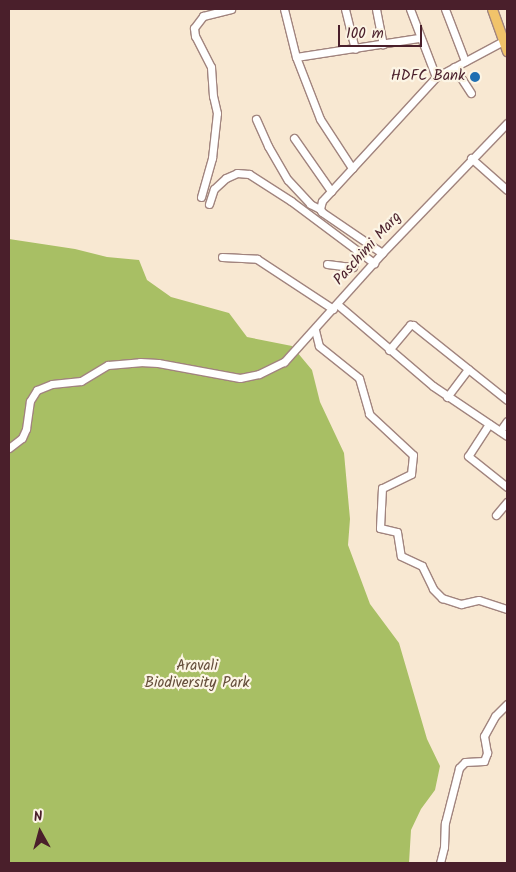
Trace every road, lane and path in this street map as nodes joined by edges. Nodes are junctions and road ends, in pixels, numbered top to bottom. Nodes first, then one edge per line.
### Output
1 (232, 9) edge
2 (284, 9) edge
3 (346, 9) edge
4 (376, 9) edge
5 (410, 9) edge
6 (445, 9) edge
7 (492, 9) edge
8 (419, 38) junction
9 (503, 42) junction
10 (383, 44) junction
11 (354, 49) junction
12 (507, 51) edge
13 (296, 57) junction
14 (465, 61) junction
15 (454, 66) junction
16 (436, 77) junction
17 (471, 93) dead end
18 (256, 119) dead end
19 (507, 122) edge
20 (294, 138) dead end
21 (471, 158) junction
22 (352, 168) junction
23 (507, 190) edge
24 (331, 192) junction
25 (201, 197) dead end
26 (209, 204) dead end
27 (320, 209) junction
28 (357, 251) junction
29 (382, 253) junction
30 (222, 257) dead end
31 (374, 263) junction
32 (327, 264) dead end
33 (335, 307) junction
34 (315, 330) junction
35 (389, 350) junction
36 (468, 369) junction
37 (447, 397) junction
38 (507, 400) edge
39 (507, 421) edge
40 (489, 424) junction
41 (500, 431) junction
42 (507, 436) edge
43 (9, 448) edge
44 (507, 487) edge
45 (507, 502) edge
46 (496, 515) dead end
47 (507, 609) edge
48 (507, 704) edge
49 (440, 863) edge

1 - 25 street
2 - 13 street
3 - 11 street
4 - 10 street
5 - 8 street
6 - 14 street
7 - 9 main road
8 - 10 street
8 - 16 street
9 - 12 main road
9 - 14 street
10 - 11 street
11 - 13 street
13 - 22 street
14 - 15 street
15 - 16 street
15 - 17 street
16 - 22 street
18 - 27 street
19 - 21 street, Paschimi Marg
20 - 24 street
21 - 23 street
21 - 29 street, Paschimi Marg
22 - 24 street
24 - 27 street
26 - 28 street
27 - 29 street
28 - 31 street
28 - 32 street
29 - 31 street, Paschimi Marg
30 - 33 street
31 - 33 street, Paschimi Marg
33 - 34 street
33 - 35 street, Paschimi Marg
34 - 43 street
34 - 47 street
35 - 36 street
35 - 37 street, Paschimi Marg
36 - 37 street
36 - 38 street
37 - 40 street, Paschimi Marg
39 - 41 street
40 - 41 street, Paschimi Marg
40 - 44 street
41 - 42 street, Paschimi Marg
45 - 46 street
48 - 49 street

